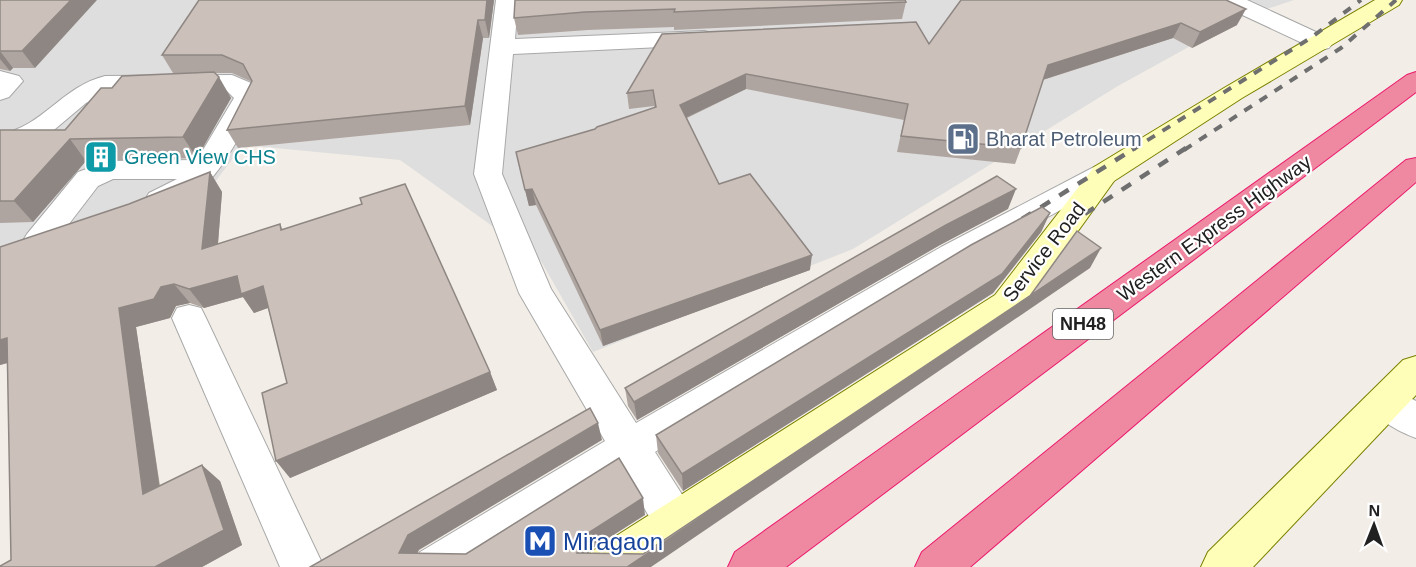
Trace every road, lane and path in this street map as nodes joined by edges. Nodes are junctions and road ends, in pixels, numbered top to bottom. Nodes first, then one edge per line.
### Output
1 (507, 0) edge
2 (1230, 0) edge
3 (1391, 0) edge
4 (725, 37) edge
5 (1321, 42) junction
6 (502, 47) junction
7 (0, 79) edge
8 (1416, 80) edge
9 (0, 92) edge
10 (0, 143) edge
11 (1416, 168) edge
12 (206, 169) junction
13 (1104, 174) junction
14 (142, 208) edge
15 (80, 229) edge
16 (38, 242) junction
17 (10, 246) edge
18 (189, 318) dead end
19 (1416, 371) edge
20 (1401, 411) edge
21 (629, 447) junction
22 (675, 521) junction
23 (302, 567) edge
24 (435, 567) edge
25 (606, 567) edge
26 (750, 567) edge
27 (937, 567) edge
28 (1223, 567) edge

1 - 6 street
2 - 5 street
3 - 5 main road, Service Road
4 - 6 street
5 - 13 main road, Service Road
6 - 21 street
7 - 9 street
8 - 26 highway, Western Express Highway / NH48
10 - 12 street
11 - 27 highway
12 - 14 street
12 - 16 street
13 - 21 street
13 - 22 main road, Service Road
15 - 16 street
16 - 17 street
18 - 23 street
19 - 20 main road
20 - 28 main road
21 - 22 street
21 - 24 street
22 - 25 main road, Service Road

